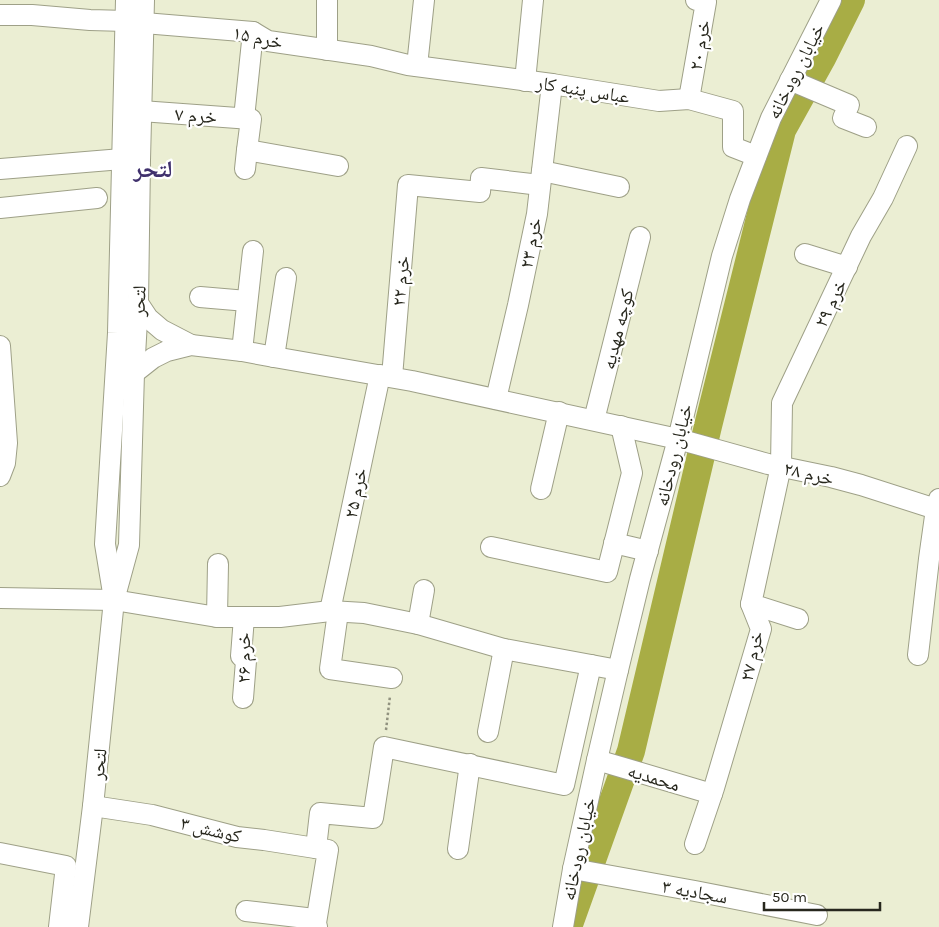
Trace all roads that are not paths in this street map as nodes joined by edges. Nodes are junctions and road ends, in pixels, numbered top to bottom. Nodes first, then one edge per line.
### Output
1 (126, 0) edge
2 (144, 0) edge
3 (326, 0) edge
4 (424, 0) edge
5 (533, 0) edge
6 (696, 0) edge
7 (830, 0) edge
8 (20, 8) edge
9 (0, 15) edge
10 (135, 22) junction
11 (253, 32) junction
12 (327, 50) junction
13 (371, 56) joint
14 (418, 66) junction
15 (790, 80) junction
16 (525, 81) junction
17 (552, 84) junction
18 (689, 99) junction
19 (142, 111) junction
20 (247, 118) junction
21 (866, 127) dead end
22 (907, 146) dead end
23 (756, 156) junction
24 (122, 159) junction
25 (338, 166) dead end
26 (0, 168) edge
27 (541, 178) junction
28 (619, 187) dead end
29 (97, 198) dead end
30 (0, 208) edge
31 (640, 237) dead end
32 (253, 251) dead end
33 (805, 254) dead end
34 (847, 267) junction
35 (286, 278) dead end
36 (200, 297) dead end
37 (247, 302) junction
38 (138, 303) junction
39 (191, 345) junction
40 (0, 346) edge
41 (242, 352) junction
42 (274, 357) junction
43 (134, 373) junction
44 (386, 376) junction
45 (496, 399) junction
46 (559, 412) junction
47 (594, 420) junction
48 (621, 426) junction
49 (678, 439) junction
50 (781, 466) junction
51 (0, 476) edge
52 (541, 489) dead end
53 (938, 506) edge
54 (614, 543) junction
55 (491, 547) dead end
56 (648, 551) junction
57 (218, 564) dead end
58 (424, 590) dead end
59 (0, 598) edge
60 (114, 600) junction
61 (751, 604) junction
62 (334, 612) junction
63 (217, 617) junction
64 (244, 617) junction
65 (798, 619) dead end
66 (418, 624) junction
67 (504, 649) junction
68 (918, 655) dead end
69 (591, 665) junction
70 (618, 670) junction
71 (392, 678) road end
72 (243, 698) dead end
73 (488, 732) dead end
74 (597, 760) junction
75 (470, 764) junction
76 (712, 794) junction
77 (93, 806) junction
78 (696, 844) dead end
79 (322, 849) junction
80 (458, 849) dead end
81 (0, 853) edge
82 (573, 869) junction
83 (246, 911) dead end
84 (817, 915) dead end
85 (316, 925) edge
86 (59, 927) edge
87 (78, 927) edge
88 (563, 927) edge

1 - 10 street, لتحر
2 - 10 street, لتحر
3 - 12 street
4 - 14 street
5 - 16 street
6 - 18 street, خرم ۲۰
7 - 15 street, خیابان رودخانه
8 - 9 street, خرم ۱۵
8 - 10 street, خرم ۱۵
10 - 11 street, خرم ۱۵
10 - 19 street, لتحر
10 - 24 street, لتحر
11 - 12 street, خرم ۱۵
11 - 20 street
12 - 13 street, خرم ۱۵
13 - 14 street, عباس پنبه کار
14 - 16 street, عباس پنبه کار
15 - 21 street
15 - 23 street, خیابان رودخانه
16 - 17 street, عباس پنبه کار
17 - 18 street, عباس پنبه کار
17 - 27 street, خرم ۲۳
18 - 23 street, عباس پنبه کار
19 - 20 street, خرم ۷
19 - 38 street, لتحر
20 - 25 street
22 - 34 street, خرم ۲۹
23 - 49 street, خیابان رودخانه
24 - 26 street
24 - 60 street, لتحر
27 - 28 street
27 - 44 street, خرم ۲۲
27 - 45 street, خرم ۲۳
29 - 30 street
31 - 47 street, کوچه مهدیه
32 - 37 street
33 - 34 street
34 - 50 street, خرم ۲۹
35 - 42 street
36 - 37 street
37 - 41 street
38 - 39 street
38 - 43 street, لتحر
39 - 41 street, خرم ۲۸
39 - 43 street
40 - 51 street
41 - 42 street, خرم ۲۸
42 - 44 street, خرم ۲۸
43 - 60 street, لتحر
44 - 45 street, خرم ۲۸
44 - 62 street, خرم ۲۵
45 - 46 street, خرم ۲۸
46 - 47 street, خرم ۲۸
46 - 52 street
47 - 48 street, خرم ۲۸
48 - 49 street, خرم ۲۸
48 - 54 street
49 - 50 street, خرم ۲۸
49 - 56 street, خیابان رودخانه
50 - 53 street, خرم ۲۸
50 - 61 street, خرم ۲۷
53 - 68 street
54 - 55 street
54 - 56 street
56 - 70 street, خیابان رودخانه
57 - 63 street
58 - 66 street
59 - 60 street
60 - 63 street
60 - 77 street, لتحر
61 - 65 street
61 - 76 street, خرم ۲۷
62 - 64 street
62 - 66 street
62 - 71 street, خرم ۲۵
63 - 64 street
64 - 72 street, خرم ۲۶
66 - 67 street
67 - 69 street
67 - 73 street
69 - 70 street
69 - 75 street
70 - 74 street, خیابان رودخانه
74 - 76 street, محمدیه
74 - 82 street, خیابان رودخانه
75 - 79 street
75 - 80 street
76 - 78 street, خرم ۲۷
77 - 79 street, کوشش ۳
77 - 87 street, لتحر
79 - 85 street
81 - 86 street
82 - 84 street, سجادیه ۳
82 - 88 street, خیابان رودخانه
83 - 85 street

